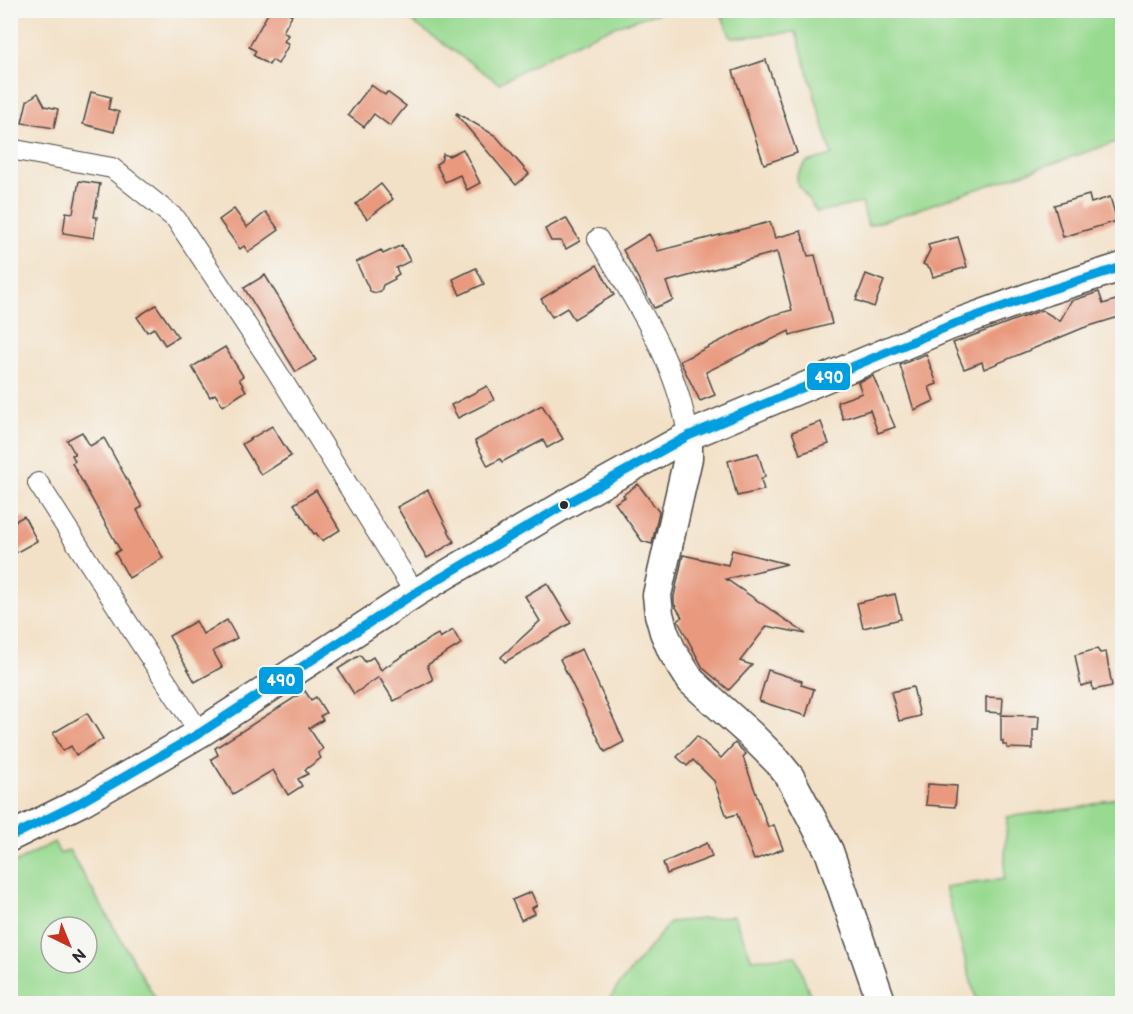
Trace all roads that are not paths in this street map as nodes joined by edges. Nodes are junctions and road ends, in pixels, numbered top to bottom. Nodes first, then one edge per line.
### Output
1 (10, 149) edge
2 (598, 239) dead end
3 (1122, 267) edge
4 (688, 436) junction
5 (38, 483) dead end
6 (415, 593) junction
7 (200, 733) junction
8 (10, 837) edge
9 (882, 1004) edge

1 - 6 street
2 - 4 street
3 - 4 street
4 - 6 street
4 - 9 street
5 - 7 street
6 - 7 street
7 - 8 street

